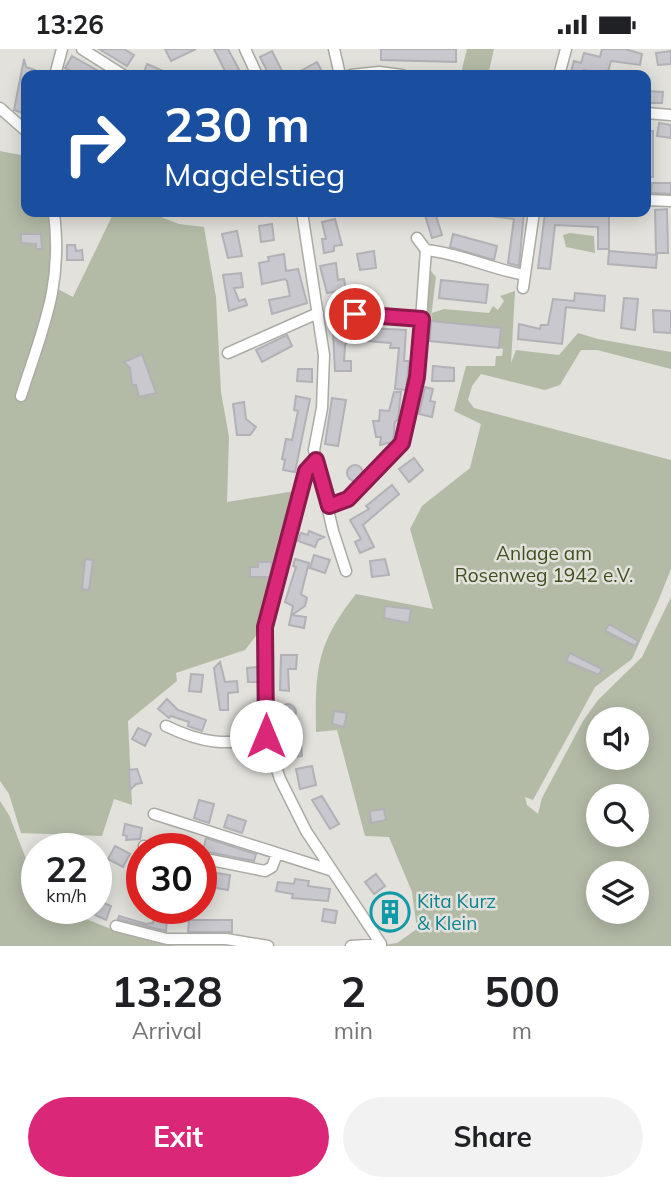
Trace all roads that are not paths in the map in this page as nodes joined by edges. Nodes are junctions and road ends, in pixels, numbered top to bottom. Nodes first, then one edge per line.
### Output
1 (62, 49) edge
2 (82, 49) edge
3 (245, 49) edge
4 (334, 49) edge
5 (566, 49) edge
6 (56, 70) edge
7 (115, 70) edge
8 (255, 70) edge
9 (339, 70) edge
10 (560, 70) edge
11 (0, 108) edge
12 (651, 113) edge
13 (671, 114) edge
14 (21, 127) edge
15 (651, 200) edge
16 (671, 201) edge
17 (54, 217) edge
18 (303, 217) edge
19 (533, 217) edge
20 (417, 238) dead end
21 (426, 250) junction
22 (525, 275) junction
23 (523, 288) dead end
24 (318, 313) junction
25 (355, 314) dead end
26 (422, 319) junction
27 (228, 353) dead end
28 (21, 396) dead end
29 (316, 460) junction
30 (329, 506) junction
31 (346, 571) dead end
32 (166, 726) dead end
33 (266, 736) junction
34 (154, 814) dead end
35 (277, 854) junction
36 (217, 861) edge
37 (330, 870) junction
38 (117, 926) dead end
39 (268, 946) edge
40 (351, 946) edge

1 - 6 street
2 - 7 street
3 - 8 street
4 - 9 street
5 - 10 street
11 - 14 street
12 - 13 street
15 - 16 street
17 - 28 street
18 - 24 street
19 - 22 street
20 - 21 street
21 - 22 street
21 - 26 street
22 - 23 street
24 - 27 street
24 - 29 street
25 - 26 street
26 - 30 street
29 - 30 street
29 - 33 street
30 - 31 street
32 - 33 street
33 - 37 street
34 - 35 street
35 - 36 street
35 - 37 street
37 - 40 street
38 - 39 street

